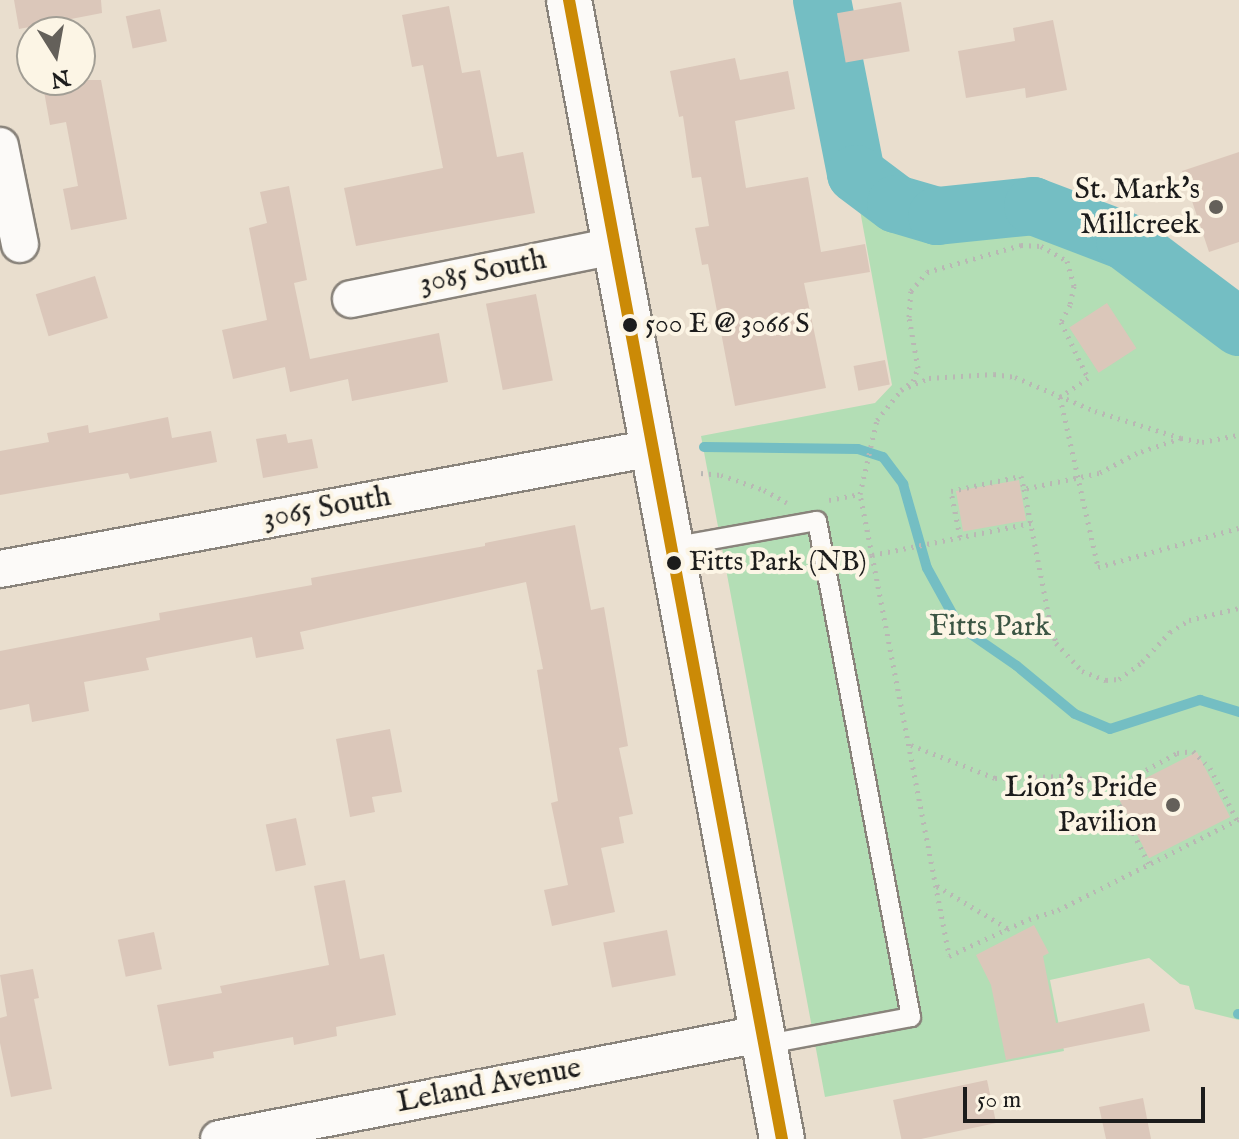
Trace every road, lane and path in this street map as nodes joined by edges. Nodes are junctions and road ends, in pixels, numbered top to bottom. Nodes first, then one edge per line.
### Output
1 (569, 0) edge
2 (2, 170) edge
3 (20, 244) dead end
4 (615, 246) junction
5 (351, 299) dead end
6 (901, 390) junction
7 (1060, 397) junction
8 (1239, 435) edge
9 (1181, 438) junction
10 (653, 448) junction
11 (701, 473) dead end
12 (1080, 479) junction
13 (1024, 489) junction
14 (789, 508) dead end
15 (1031, 523) junction
16 (1239, 528) edge
17 (960, 537) junction
18 (671, 547) junction
19 (872, 555) junction
20 (0, 569) edge
21 (1239, 608) edge
22 (910, 744) junction
23 (1111, 789) junction
24 (1238, 819) edge
25 (1149, 864) junction
26 (936, 885) junction
27 (1008, 929) junction
28 (762, 1040) junction
29 (219, 1139) edge
30 (782, 1139) edge

1 - 4 street
2 - 3 street
4 - 5 street, 3085 South
4 - 10 street
6 - 7 path
6 - 7 path
6 - 19 path
7 - 9 path
7 - 12 path
8 - 9 path
9 - 12 path
10 - 18 street
10 - 20 street, 3065 South
11 - 14 path
12 - 13 path
12 - 16 path
13 - 15 path
13 - 17 path
15 - 17 path
15 - 21 path
17 - 19 path
18 - 28 street
18 - 28 lane
19 - 22 path
22 - 23 path
22 - 26 path
23 - 24 path
23 - 25 path
24 - 25 path
25 - 27 path
26 - 27 path
26 - 27 path
28 - 29 street, Leland Avenue
28 - 30 street

